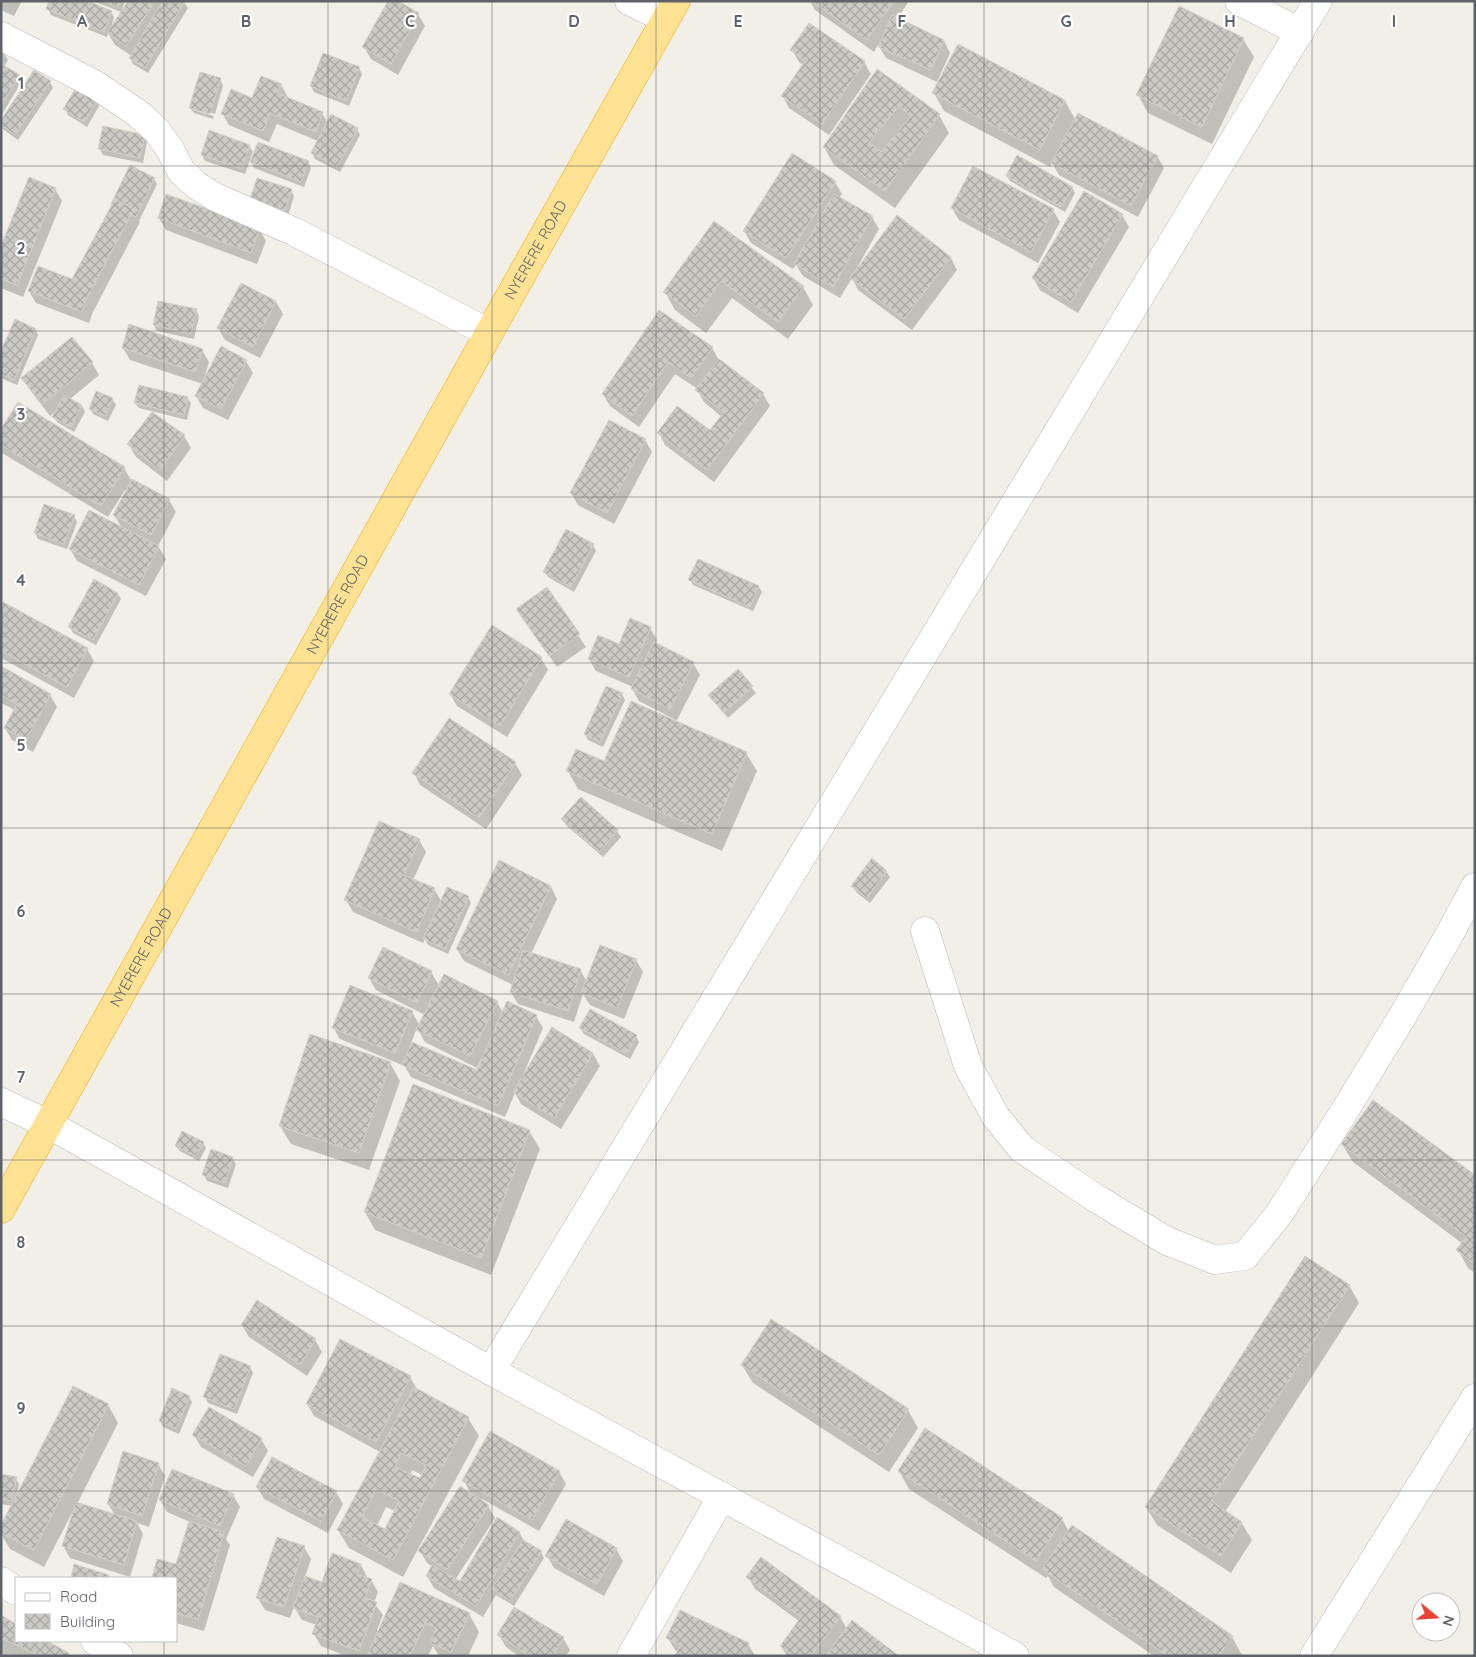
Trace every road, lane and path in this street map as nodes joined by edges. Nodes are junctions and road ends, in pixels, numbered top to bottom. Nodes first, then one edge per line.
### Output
1 (629, 1) edge
2 (1239, 1) edge
3 (1318, 1) edge
4 (671, 10) edge
5 (1300, 32) junction
6 (1, 36) edge
7 (489, 333) junction
8 (1475, 887) edge
9 (925, 930) dead end
10 (1, 1102) edge
11 (48, 1124) junction
12 (1, 1209) edge
13 (491, 1371) junction
14 (1475, 1398) edge
15 (722, 1496) junction
16 (1, 1582) edge
17 (15, 1590) edge
18 (97, 1642) edge
19 (119, 1656) edge
20 (631, 1656) edge
21 (1015, 1656) edge
22 (1314, 1656) edge

1 - 4 street
2 - 5 street
3 - 5 street
4 - 7 highway, NYERERE ROAD
5 - 13 street
6 - 7 street
7 - 11 highway, NYERERE ROAD
8 - 9 street
10 - 11 street
11 - 12 highway, NYERERE ROAD
11 - 13 street
13 - 15 street
14 - 22 street
15 - 20 street
15 - 21 street
16 - 17 street
18 - 19 street

